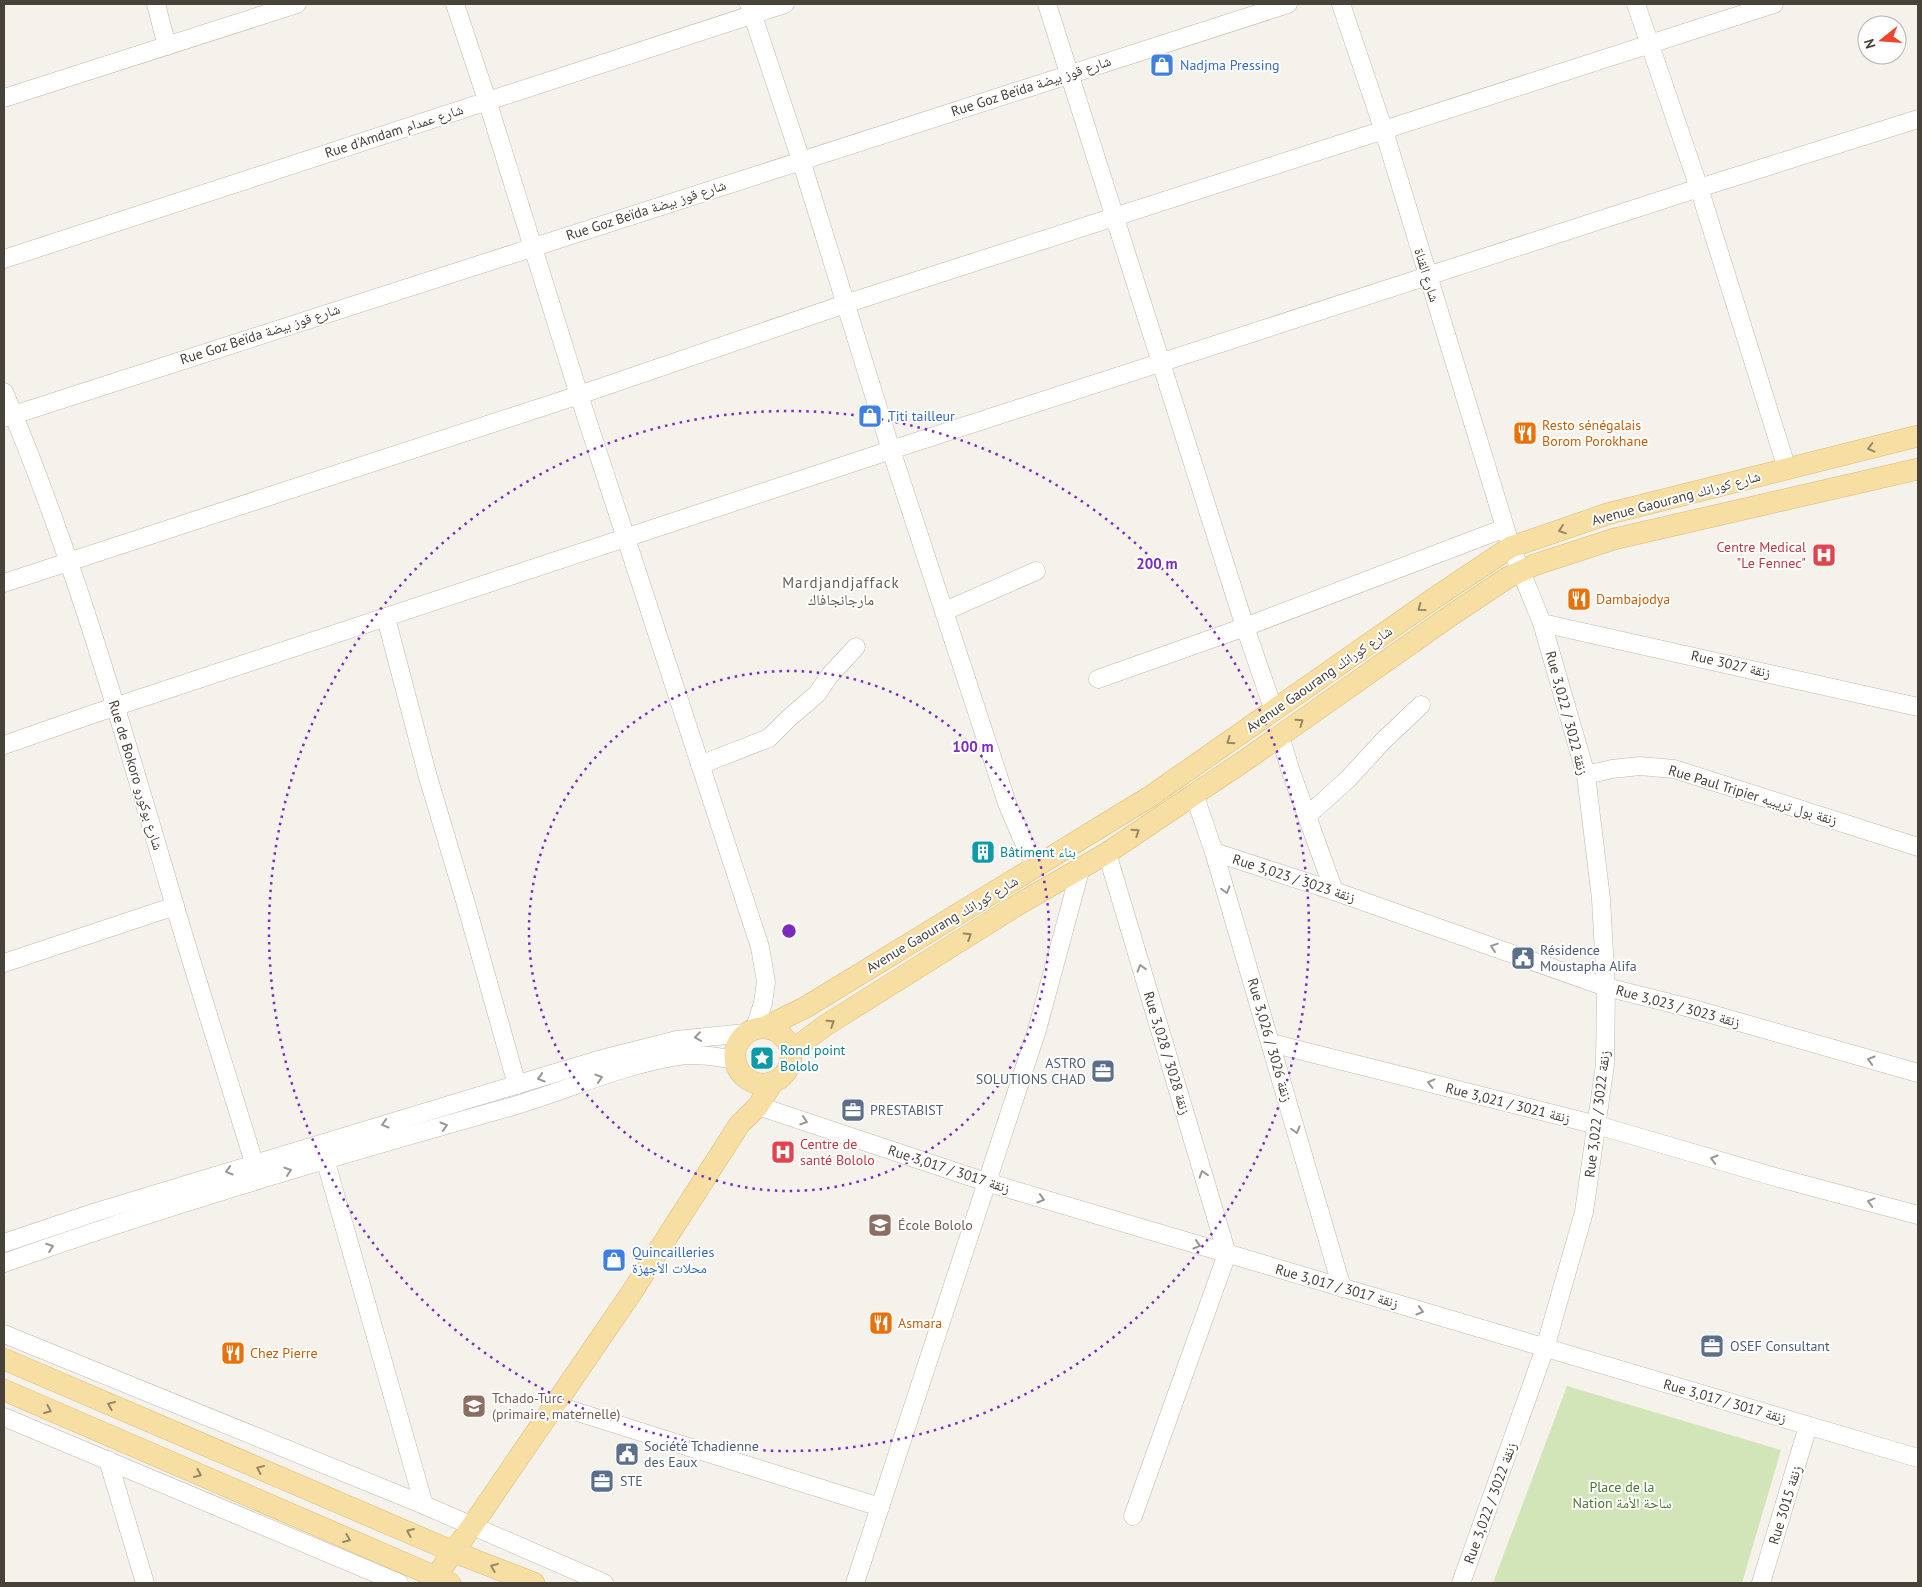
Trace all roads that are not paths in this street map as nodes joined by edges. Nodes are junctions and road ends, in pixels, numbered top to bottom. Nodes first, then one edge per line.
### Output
1 (156, 4) edge
2 (297, 4) edge
3 (455, 4) edge
4 (785, 4) edge
5 (1047, 4) edge
6 (1288, 4) edge
7 (1341, 4) edge
8 (1636, 4) edge
9 (1774, 4) edge
10 (751, 9) edge
11 (1649, 44) junction
12 (167, 46) junction
13 (1070, 74) junction
14 (4, 98) edge
15 (487, 100) junction
16 (1918, 119) edge
17 (1384, 131) junction
18 (801, 160) junction
19 (1699, 188) junction
20 (1115, 218) junction
21 (533, 246) junction
22 (4, 259) edge
23 (1427, 276) junction
24 (845, 304) junction
25 (1161, 364) junction
26 (4, 392) edge
27 (579, 394) junction
28 (9, 416) edge
29 (1918, 436) edge
30 (891, 450) junction
31 (1787, 469) junction
32 (1918, 469) edge
33 (627, 538) junction
34 (1508, 538) junction
35 (69, 562) junction
36 (1036, 571) dead end
37 (1520, 571) junction
38 (4, 583) edge
39 (945, 611) junction
40 (386, 618) junction
41 (1542, 623) junction
42 (1245, 627) junction
43 (856, 646) dead end
44 (1098, 679) dead end
45 (1421, 705) dead end
46 (116, 707) junction
47 (1918, 708) edge
48 (1274, 711) junction
49 (1280, 736) junction
50 (4, 746) edge
51 (700, 765) junction
52 (1586, 776) junction
53 (1194, 794) junction
54 (1307, 816) junction
55 (1918, 847) edge
56 (1107, 852) junction
57 (1214, 852) junction
58 (1036, 866) junction
59 (1082, 867) junction
60 (1334, 891) junction
61 (175, 906) junction
62 (4, 963) edge
63 (1606, 987) junction
64 (755, 1030) junction
65 (1271, 1043) junction
66 (791, 1051) junction
67 (740, 1069) junction
68 (1918, 1073) edge
69 (773, 1082) junction
70 (517, 1085) junction
71 (758, 1106) junction
72 (739, 1125) junction
73 (1597, 1125) junction
74 (325, 1159) junction
75 (254, 1163) junction
76 (986, 1182) junction
77 (1918, 1215) edge
78 (4, 1243) edge
79 (1227, 1254) junction
80 (4, 1263) edge
81 (1342, 1288) junction
82 (4, 1334) edge
83 (1544, 1348) junction
84 (4, 1359) edge
85 (4, 1390) edge
86 (555, 1405) junction
87 (4, 1416) edge
88 (1808, 1426) junction
89 (1918, 1458) edge
90 (108, 1460) junction
91 (424, 1504) junction
92 (880, 1507) junction
93 (1133, 1516) dead end
94 (472, 1526) junction
95 (454, 1552) junction
96 (439, 1581) edge
97 (145, 1583) edge
98 (399, 1583) edge
99 (534, 1583) edge
100 (604, 1583) edge
101 (855, 1583) edge
102 (1461, 1583) edge
103 (1761, 1583) edge

1 - 12 street
2 - 12 street
3 - 15 street
4 - 10 street, Rue d'Amdam شارع عمدام
5 - 13 street
6 - 13 street, Rue Goz Beïda شارع قوز بيضة
7 - 17 street, شارع القناة
8 - 11 street
9 - 11 street
10 - 15 street, Rue d'Amdam شارع عمدام
10 - 18 street
11 - 17 street
11 - 19 street
12 - 14 street
13 - 18 street, Rue Goz Beïda شارع قوز بيضة
13 - 20 street
15 - 21 street
15 - 22 street, Rue d'Amdam شارع عمدام
16 - 19 street
17 - 20 street
17 - 23 street, شارع القناة
18 - 21 street, Rue Goz Beïda شارع قوز بيضة
18 - 24 street
19 - 23 street
19 - 31 street
20 - 24 street
20 - 25 street
21 - 27 street
21 - 28 street, Rue Goz Beïda شارع قوز بيضة
23 - 25 street
23 - 34 street, شارع القناة
24 - 27 street
24 - 30 street
25 - 30 street
25 - 42 street
26 - 28 street, Rue de Bokoro شارع بوكورو
27 - 33 street
27 - 35 street
28 - 35 street, Rue de Bokoro شارع بوكورو
29 -> 31 main road, Avenue Gaourang شارع كورانك
30 - 33 street
30 - 39 street
31 -> 34 main road, Avenue Gaourang شارع كورانك
32 - 37 main road, Avenue Gaourang شارع كورانك
33 - 40 street
33 - 51 street
34 - 37 street, Rue 3,022 / زنقة 3022
34 - 42 street
34 -> 48 main road, Avenue Gaourang شارع كورانك
35 - 38 street
35 - 46 street, Rue de Bokoro شارع بوكورو
36 - 39 street
37 - 41 street, Rue 3,022 / زنقة 3022
49 -> 37 main road, Avenue Gaourang شارع كورانك
39 - 58 street
40 - 46 street
40 - 70 street
41 - 47 street, Rue 3027 زنقة
41 - 52 street, Rue 3,022 / زنقة 3022
42 - 44 street
42 - 48 street
43 - 51 street
45 - 54 street
46 - 50 street
46 - 61 street, Rue de Bokoro شارع بوكورو
48 -> 58 main road, Avenue Gaourang شارع كورانك
49 - 53 main road, Avenue Gaourang شارع كورانك
49 - 54 street
51 - 64 street
52 - 55 street, Rue Paul Tripier زنقة بول تريبيه
52 - 63 street, Rue 3,022 / زنقة 3022
56 -> 53 main road, Avenue Gaourang شارع كورانك
53 - 57 street, Rue 3,026 / زنقة 3026
54 - 60 street
56 - 59 main road, Avenue Gaourang شارع كورانك
79 -> 56 street, Rue 3,028 / زنقة 3028
57 - 60 street, Rue 3,023 / زنقة 3023
57 -> 65 street, Rue 3,026 / زنقة 3026
58 - 64 main road, Avenue Gaourang شارع كورانك
66 -> 59 main road, Avenue Gaourang شارع كورانك
59 - 76 street
63 -> 60 street, Rue 3,023 / زنقة 3023
61 - 62 street
61 - 75 street, Rue de Bokoro شارع بوكورو
68 -> 63 street, Rue 3,023 / زنقة 3023
63 - 73 street, Rue 3,022 / زنقة 3022
64 - 66 main road
64 - 67 main road
64 -> 70 street
73 -> 65 street, Rue 3,021 / زنقة 3021
65 -> 81 street, Rue 3,026 / زنقة 3026
66 - 69 main road
67 - 69 main road
67 - 72 main road
74 -> 67 street
69 - 71 main road
70 -> 75 street
71 - 72 main road
71 -> 76 street, Rue 3,017 / زنقة 3017
72 - 86 main road
77 -> 73 street, Rue 3,021 / زنقة 3021
73 - 83 street, Rue 3,022 / زنقة 3022
80 -> 74 street
74 - 91 street
75 -> 78 street
76 -> 79 street, Rue 3,017 / زنقة 3017
76 - 92 street
79 - 81 street, Rue 3,017 / زنقة 3017
79 - 93 street
81 -> 83 street, Rue 3,017 / زنقة 3017
82 - 91 street
83 - 88 street, Rue 3,017 / زنقة 3017
83 - 102 street, Rue 3,022 / زنقة 3022
95 -> 84 main road
85 -> 96 main road
86 - 92 street
86 - 94 main road
87 - 90 street
88 - 89 street, Rue 3,017 / زنقة 3017
88 - 103 street, Rue 3015 زنقة
90 - 97 street
90 - 98 street
91 - 94 street
92 - 101 street
94 - 95 main road
94 - 100 street
95 - 96 main road
99 -> 95 main road

